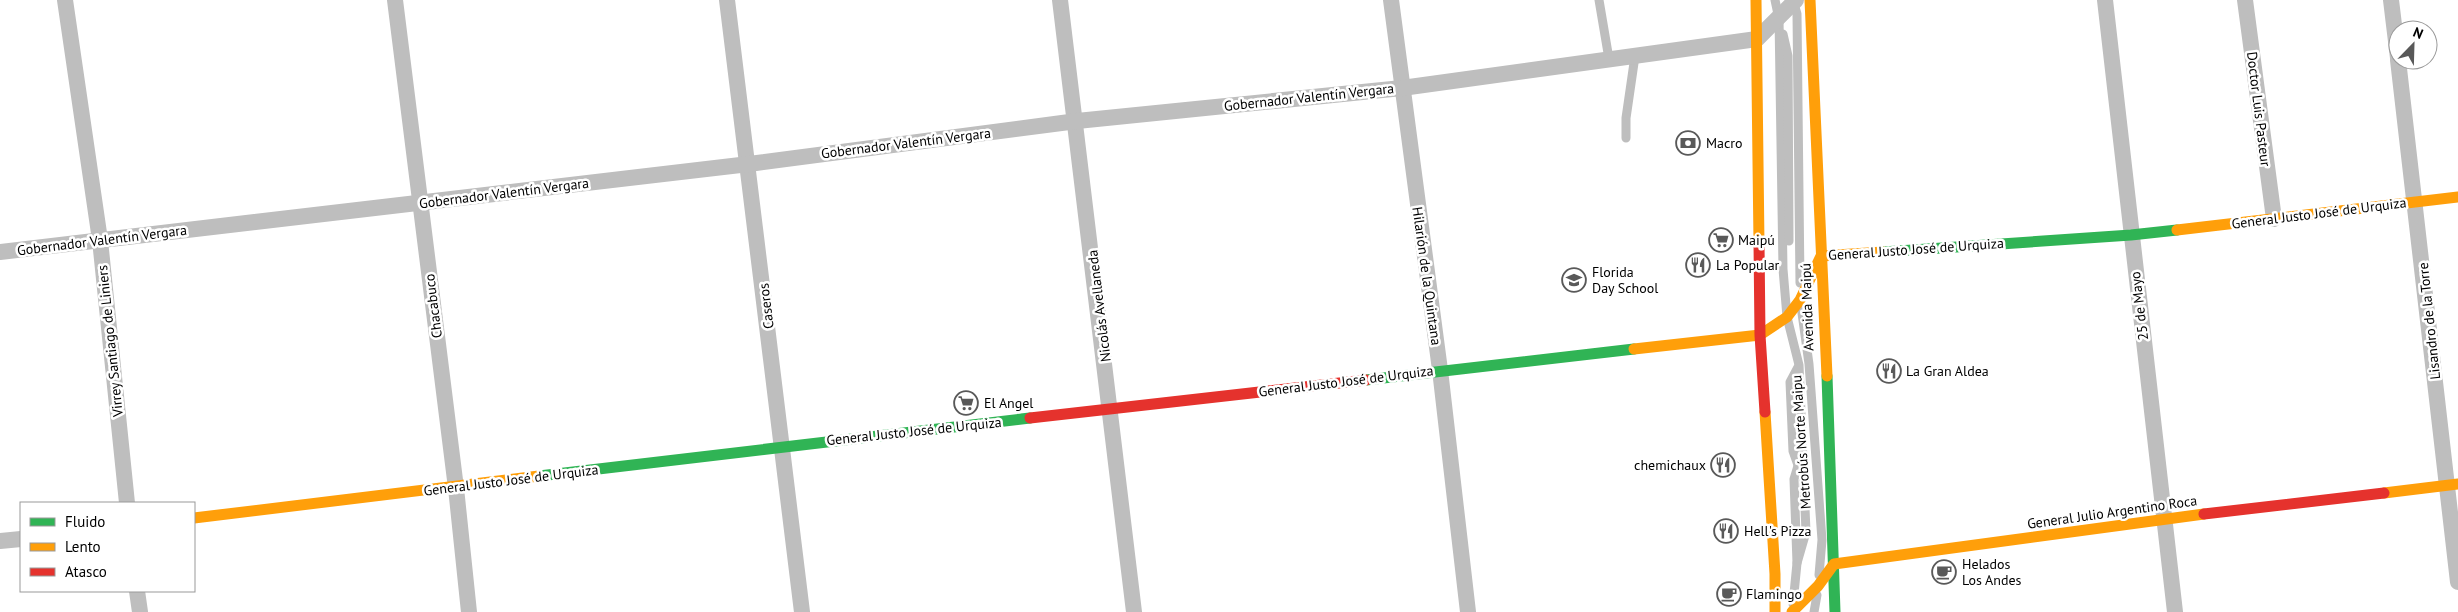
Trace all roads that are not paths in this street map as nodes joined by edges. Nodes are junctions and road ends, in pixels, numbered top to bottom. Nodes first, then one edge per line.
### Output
1 (65, 0) edge
2 (394, 0) edge
3 (727, 0) edge
4 (1060, 0) edge
5 (1391, 0) edge
6 (1599, 0) edge
7 (1756, 0) edge
8 (1775, 0) edge
9 (2105, 0) edge
10 (2245, 0) edge
11 (2391, 0) edge
12 (1798, 1) edge
13 (1779, 18) junction
14 (2393, 20) edge
15 (1757, 39) junction
16 (1634, 56) junction
17 (1609, 59) junction
18 (2399, 70) edge
19 (1402, 88) junction
20 (1076, 121) junction
21 (1626, 138) dead end
22 (749, 164) junction
23 (2458, 197) edge
24 (421, 202) junction
25 (2416, 202) junction
26 (2274, 219) junction
27 (2131, 235) junction
28 (100, 240) junction
29 (0, 252) edge
30 (1821, 256) junction
31 (1800, 300) junction
32 (1787, 317) junction
33 (1760, 335) junction
34 (1799, 364) junction
35 (1440, 370) junction
36 (1111, 410) junction
37 (783, 446) junction
38 (1792, 451) junction
39 (1803, 451) junction
40 (1798, 466) junction
41 (1804, 477) junction
42 (1794, 479) junction
43 (2453, 485) edge
44 (456, 488) junction
45 (127, 502) edge
46 (195, 518) edge
47 (2164, 519) junction
48 (20, 539) edge
49 (0, 541) edge
50 (1797, 563) junction
51 (1834, 564) junction
52 (2458, 582) edge
53 (1818, 586) junction
54 (137, 592) edge
55 (140, 612) edge
56 (469, 612) edge
57 (802, 612) edge
58 (1134, 612) edge
59 (1468, 612) edge
60 (1775, 612) edge
61 (1792, 612) edge
62 (1814, 612) edge
63 (1835, 612) edge
64 (2175, 612) edge

1 - 28 street, Virrey Santiago de Liniers
2 - 24 street, Chacabuco
3 - 22 street, Caseros
4 - 20 street, Nicolás Avellaneda
5 - 19 street, Hilarión de la Quintana
6 - 17 lane
7 - 15 street
8 - 13 lane, Metrobús Norte Maipu
9 - 27 street, 25 de Mayo
10 - 26 street, Doctor Luis Pasteur
11 - 14 street, Lisandro de la Torre
12 - 13 street
12 - 30 street, Avenida Maipú
12 - 31 lane, Metrobús Norte Maipu
13 - 15 street
13 - 32 lane, Metrobús Norte Maipu
15 - 16 street, Gobernador Valentín Vergara
15 - 33 street
16 - 17 street, Gobernador Valentín Vergara
16 - 21 lane
17 - 19 street, Gobernador Valentín Vergara
18 - 25 street, Lisandro de la Torre
19 - 20 street, Gobernador Valentín Vergara
19 - 35 street, Hilarión de la Quintana
20 - 22 street, Gobernador Valentín Vergara
20 - 36 street, Nicolás Avellaneda
22 - 24 street, Gobernador Valentín Vergara
22 - 37 street, Caseros
23 - 25 street, General Justo José de Urquiza
24 - 28 street, Gobernador Valentín Vergara
24 - 44 street, Chacabuco
25 - 26 street, General Justo José de Urquiza
25 - 43 street, Lisandro de la Torre
26 - 27 street, General Justo José de Urquiza
27 - 30 street, General Justo José de Urquiza
27 - 47 street, 25 de Mayo
28 - 29 street, Gobernador Valentín Vergara
28 - 45 street, Virrey Santiago de Liniers
30 - 31 street, General Justo José de Urquiza
30 - 51 street, Avenida Maipú
31 - 32 street, General Justo José de Urquiza
31 - 53 lane, Metrobús Norte Maipu
32 - 33 street, General Justo José de Urquiza
32 - 34 lane, Metrobús Norte Maipu
33 - 35 street, General Justo José de Urquiza
33 - 60 street
34 - 38 lane, Metrobús Norte Maipu
34 - 39 lane, Metrobús Norte Maipu
35 - 36 street, General Justo José de Urquiza
35 - 59 street, Hilarión de la Quintana
36 - 37 street, General Justo José de Urquiza
36 - 58 street, Nicolás Avellaneda
37 - 44 street, General Justo José de Urquiza
37 - 57 street, Caseros
38 - 40 lane, Metrobús Norte Maipu
38 - 42 lane
39 - 40 lane, Metrobús Norte Maipu
39 - 41 lane, Metrobús Norte Maipu
40 - 41 lane, Metrobús Norte Maipu
40 - 42 lane, Metrobús Norte Maipu
41 - 50 lane, Metrobús Norte Maipu
42 - 50 lane, Metrobús Norte Maipu
43 - 47 street, General Julio Argentino Roca
43 - 52 street, Lisandro de la Torre
44 - 46 street, General Justo José de Urquiza
44 - 56 street, Chacabuco
47 - 51 street, General Julio Argentino Roca
47 - 64 street, 25 de Mayo
48 - 49 street
50 - 61 lane, Metrobús Norte Maipu
51 - 53 street
51 - 63 street, Avenida Maipú
53 - 61 street
53 - 62 lane, Metrobús Norte Maipu
54 - 55 street

